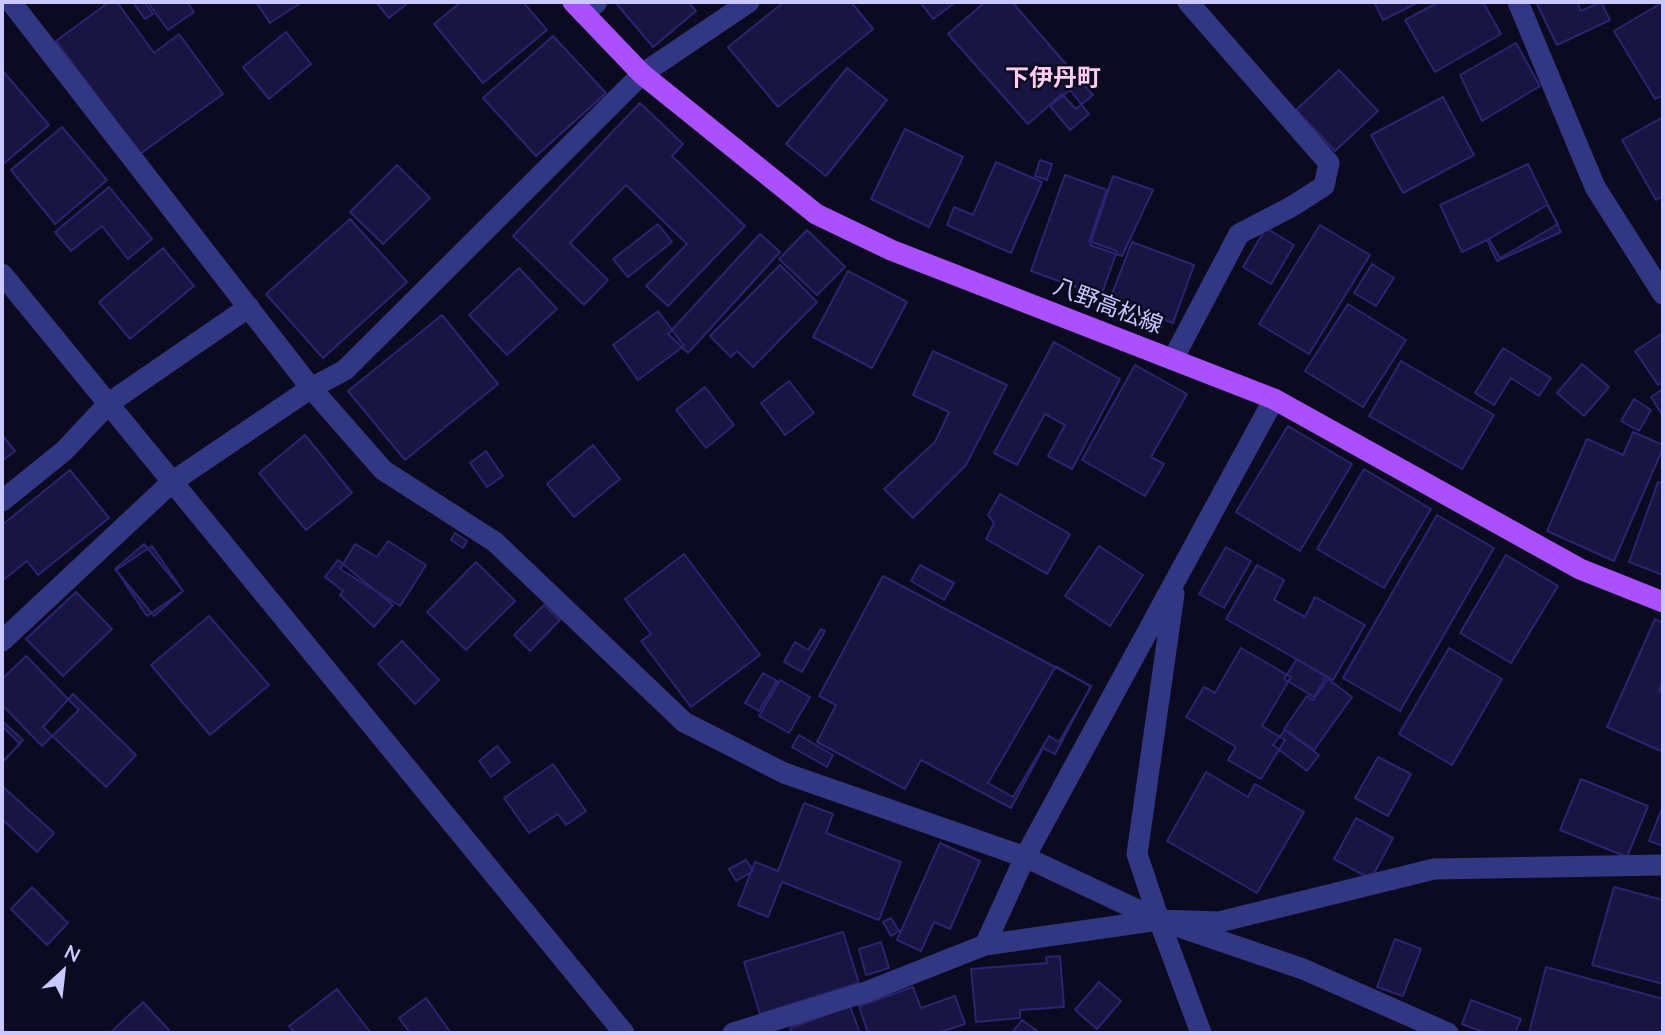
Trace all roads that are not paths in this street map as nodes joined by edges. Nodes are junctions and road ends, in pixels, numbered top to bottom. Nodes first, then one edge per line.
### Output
1 (11, 2) edge
2 (749, 2) edge
3 (1188, 2) edge
4 (1518, 2) edge
5 (585, 6) edge
6 (642, 75) junction
7 (2, 274) edge
8 (1663, 294) edge
9 (249, 307) junction
10 (1173, 359) junction
11 (311, 388) junction
12 (1274, 399) junction
13 (109, 404) junction
14 (172, 482) junction
15 (2, 502) edge
16 (1176, 579) junction
17 (1663, 602) edge
18 (2, 641) edge
19 (1025, 857) junction
20 (1663, 865) edge
21 (1158, 920) junction
22 (985, 945) junction
23 (624, 1033) edge
24 (733, 1033) edge
25 (1201, 1033) edge
26 (1447, 1033) edge

1 - 9 street
2 - 6 street
3 - 10 street
4 - 8 street
5 - 6 main road, 八野高松線
6 - 10 main road, 八野高松線
6 - 11 street
7 - 13 street
9 - 11 street
9 - 13 street
10 - 12 main road, 八野高松線
11 - 14 street
11 - 19 street
12 - 16 street
12 - 17 main road, 八野高松線
13 - 14 street
13 - 15 street
14 - 18 street
14 - 23 street
16 - 19 street
16 - 21 street
19 - 21 street
19 - 22 street
20 - 21 street
21 - 22 street
21 - 25 street
21 - 26 street
22 - 24 street

